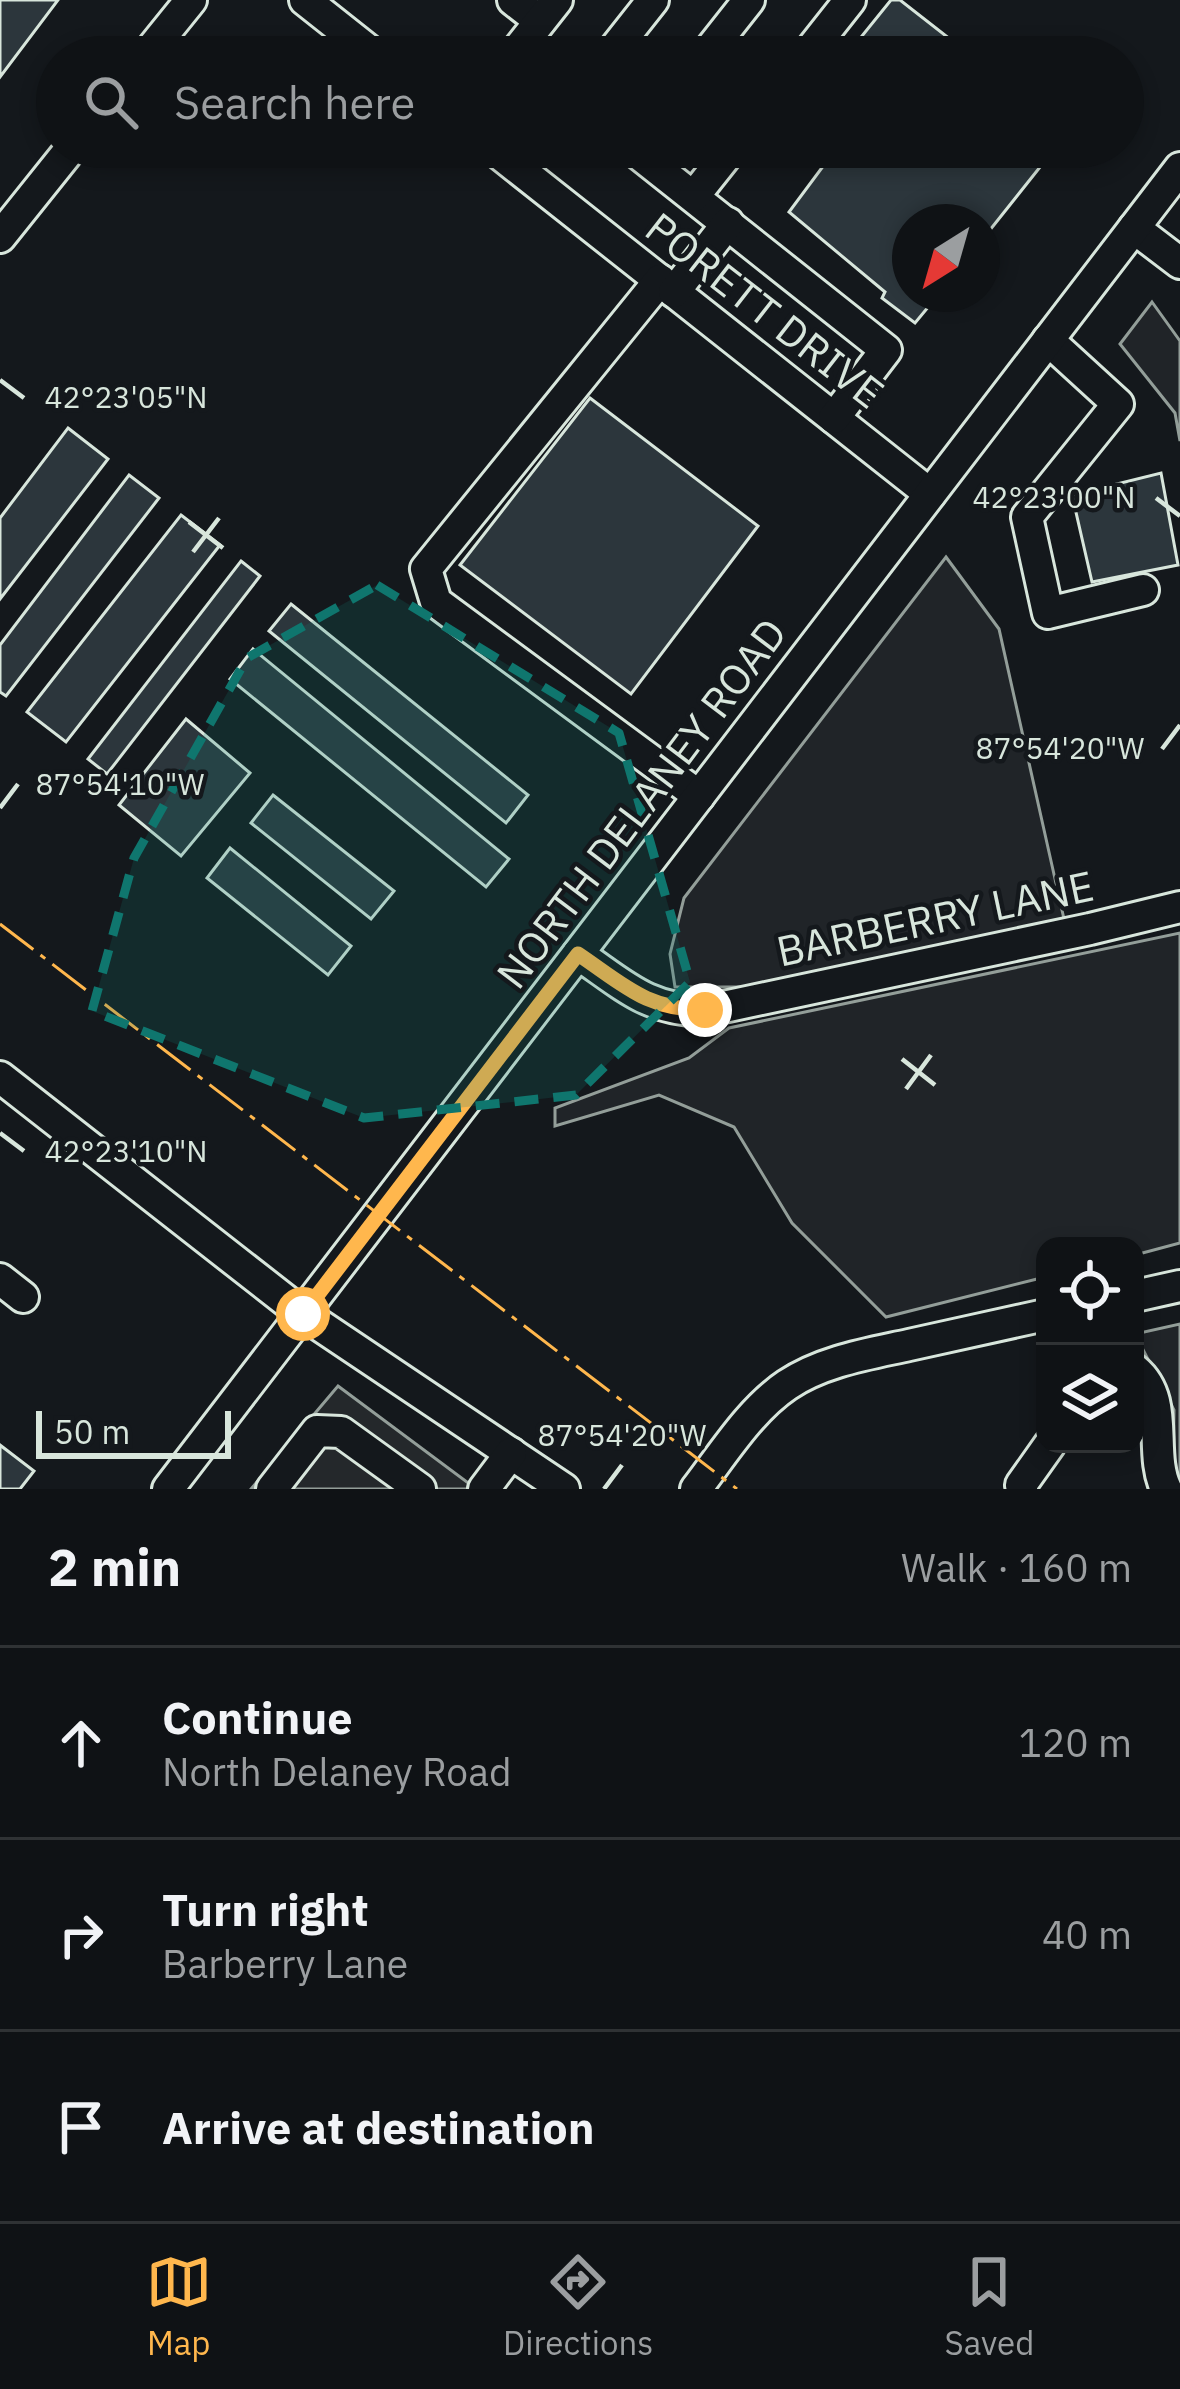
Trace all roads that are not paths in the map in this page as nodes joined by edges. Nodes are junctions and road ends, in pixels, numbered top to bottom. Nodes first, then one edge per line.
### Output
1 (191, 0) edge
2 (306, 0) edge
3 (513, 0) edge
4 (653, 0) edge
5 (748, 0) edge
6 (850, 0) edge
7 (548, 11) edge
8 (162, 36) edge
9 (351, 36) edge
10 (528, 36) edge
11 (625, 36) edge
12 (720, 36) edge
13 (822, 36) edge
14 (55, 168) edge
15 (540, 168) edge
16 (659, 168) edge
17 (716, 168) edge
18 (1180, 168) edge
19 (694, 196) junction
20 (728, 223) junction
21 (1134, 228) junction
22 (0, 237) edge
23 (1180, 263) edge
24 (667, 286) junction
25 (1048, 340) junction
26 (834, 418) junction
27 (930, 494) junction
28 (1143, 590) dead end
29 (699, 796) junction
30 (1180, 907) edge
31 (578, 954) junction
32 (1, 1081) edge
33 (1180, 1286) edge
34 (1144, 1294) edge
35 (303, 1314) junction
36 (1036, 1317) edge
37 (1144, 1377) edge
38 (511, 1453) junction
39 (1044, 1453) edge
40 (284, 1485) edge
41 (168, 1489) edge
42 (420, 1489) edge
43 (484, 1489) edge
44 (564, 1489) edge
45 (696, 1489) edge
46 (1022, 1489) edge
47 (1166, 1489) edge

1 - 8 street
2 - 9 street
3 - 7 street
4 - 11 street
5 - 12 street
6 - 13 street
7 - 10 street
14 - 22 street
15 - 24 street, PORETT DRIVE
16 - 19 street
17 - 19 street
18 - 21 street, NORTH DELANEY ROAD
19 - 20 street
20 - 24 street
20 - 26 street
21 - 23 street
21 - 25 street, NORTH DELANEY ROAD
24 - 26 street, PORETT DRIVE
24 - 29 street
25 - 27 street, NORTH DELANEY ROAD
25 - 28 street
26 - 27 street, PORETT DRIVE
27 - 29 street, NORTH DELANEY ROAD
29 - 31 street, NORTH DELANEY ROAD
30 - 31 street, BARBERRY LANE
31 - 35 street, NORTH DELANEY ROAD
32 - 35 street
33 - 34 street
35 - 38 street
35 - 41 street, NORTH DELANEY ROAD
36 - 45 street
37 - 47 street
38 - 43 street
38 - 44 street
39 - 46 street
40 - 42 street

